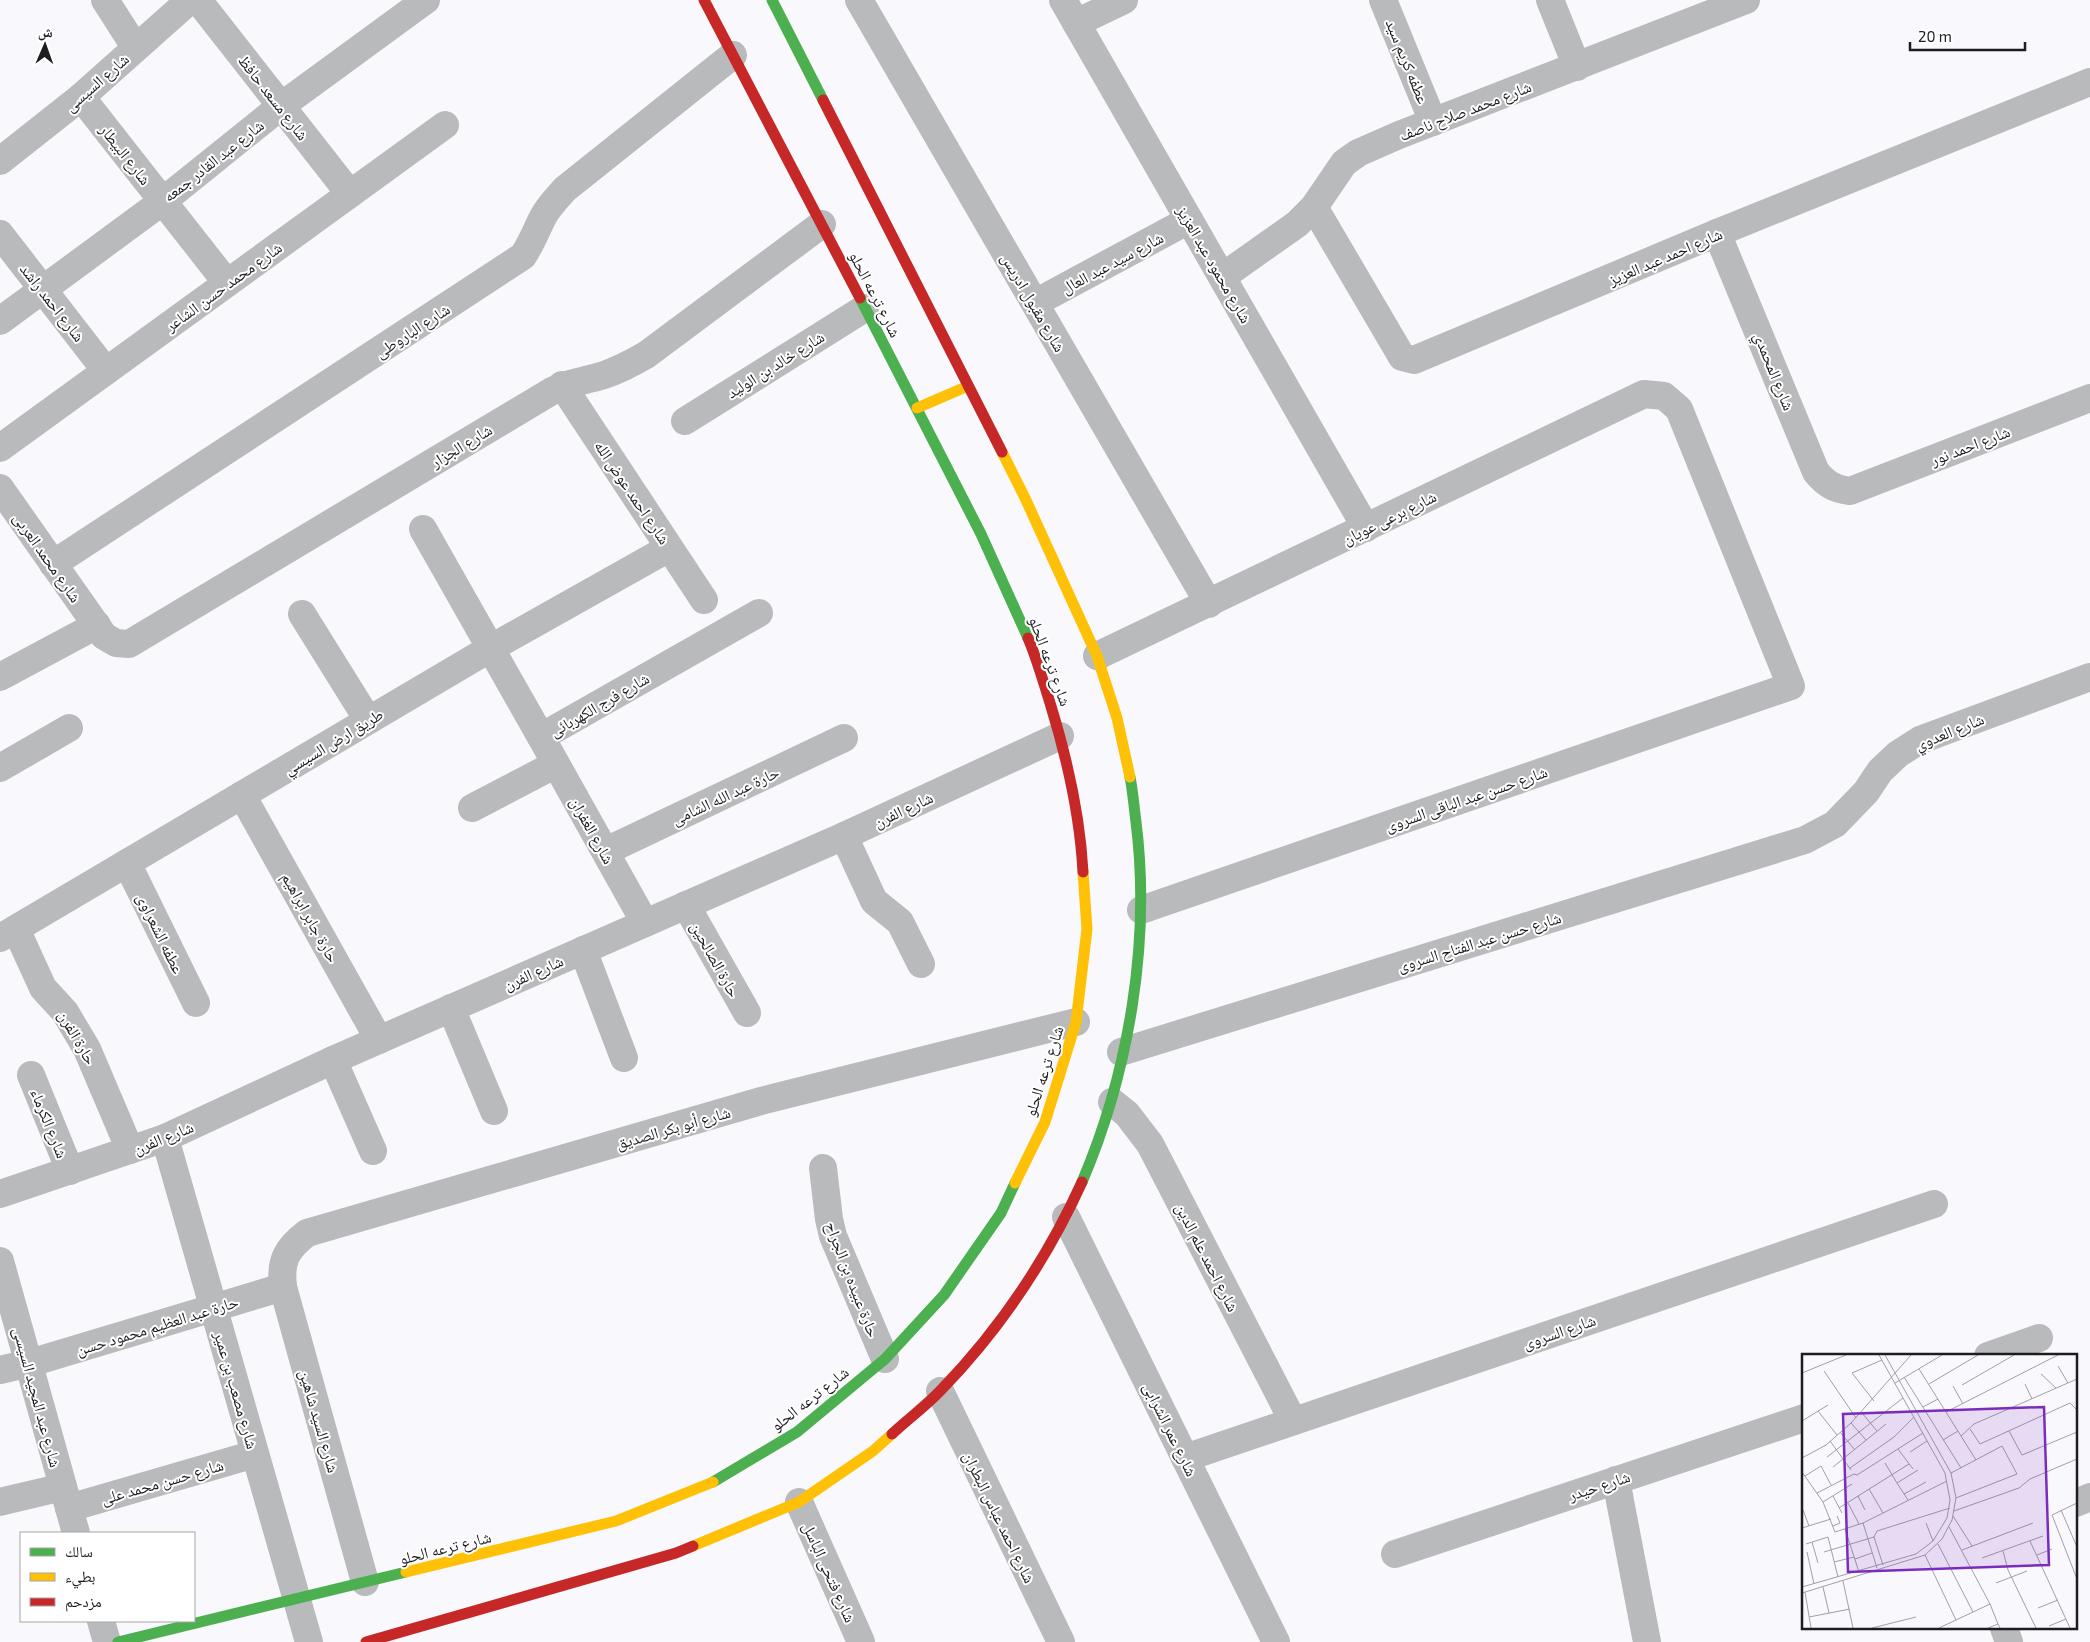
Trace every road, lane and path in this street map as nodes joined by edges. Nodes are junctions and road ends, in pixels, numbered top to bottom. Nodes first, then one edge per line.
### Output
1 (105, 0) edge
2 (190, 0) edge
3 (198, 0) edge
4 (426, 0) edge
5 (704, 0) edge
6 (772, 0) edge
7 (859, 0) edge
8 (1063, 0) edge
9 (1124, 0) edge
10 (1382, 0) edge
11 (1550, 0) edge
12 (1746, 0) edge
13 (1076, 23) junction
14 (136, 47) junction
15 (733, 55) junction
16 (1577, 67) junction
17 (2090, 82) edge
18 (81, 97) junction
19 (281, 106) junction
20 (1433, 122) junction
21 (445, 125) dead end
22 (0, 161) edge
23 (350, 194) junction
24 (163, 201) junction
25 (1314, 207) junction
26 (1189, 220) junction
27 (822, 224) junction
28 (1717, 233) junction
29 (0, 234) edge
30 (1222, 277) junction
31 (227, 283) junction
32 (43, 289) junction
33 (1034, 303) junction
34 (865, 308) junction
35 (0, 321) edge
36 (106, 371) junction
37 (562, 385) junction
38 (968, 386) junction
39 (2090, 398) edge
40 (916, 408) junction
41 (685, 421) dead end
42 (0, 448) edge
43 (0, 488) edge
44 (1850, 491) joint
45 (1366, 528) junction
46 (423, 530) dead end
47 (669, 548) junction
48 (53, 564) junction
49 (704, 600) dead end
50 (1208, 604) junction
51 (759, 613) dead end
52 (302, 614) dead end
53 (97, 625) junction
54 (491, 648) junction
55 (1097, 656) junction
56 (0, 677) edge
57 (2090, 677) edge
58 (1790, 686) joint
59 (368, 720) junction
60 (69, 728) dead end
61 (1060, 736) junction
62 (541, 737) junction
63 (844, 738) dead end
64 (556, 764) junction
65 (0, 768) edge
66 (242, 795) junction
67 (472, 808) dead end
68 (1835, 824) joint
69 (844, 836) junction
70 (606, 851) junction
71 (127, 863) junction
72 (686, 905) junction
73 (1141, 910) junction
74 (645, 923) junction
75 (8, 934) edge
76 (583, 950) junction
77 (921, 964) dead end
78 (196, 1003) dead end
79 (451, 1008) junction
80 (747, 1013) dead end
81 (1076, 1022) junction
82 (379, 1040) junction
83 (1121, 1052) junction
84 (624, 1058) dead end
85 (333, 1060) junction
86 (31, 1075) dead end
87 (1112, 1102) junction
88 (494, 1111) dead end
89 (165, 1138) junction
90 (130, 1150) junction
91 (372, 1151) dead end
92 (823, 1168) dead end
93 (70, 1171) junction
94 (0, 1194) edge
95 (1934, 1204) dead end
96 (1066, 1217) junction
97 (284, 1259) joint
98 (0, 1262) edge
99 (283, 1287) junction
100 (214, 1308) junction
101 (2039, 1338) dead end
102 (1994, 1354) edge
103 (885, 1359) junction
104 (30, 1363) junction
105 (0, 1370) edge
106 (940, 1391) junction
107 (1802, 1419) edge
108 (1293, 1421) junction
109 (255, 1454) junction
110 (1185, 1458) junction
111 (1616, 1480) junction
112 (0, 1502) edge
113 (799, 1502) junction
114 (69, 1509) edge
115 (1395, 1554) dead end
116 (365, 1582) junction
117 (297, 1599) junction
118 (101, 1622) edge
119 (2005, 1630) edge
120 (107, 1642) edge
121 (118, 1642) edge
122 (309, 1642) edge
123 (366, 1642) edge
124 (861, 1642) edge
125 (1061, 1642) edge
126 (1276, 1642) edge
127 (1647, 1642) edge
128 (2009, 1642) edge

1 - 14 street
2 - 14 street, شارع السيسى
3 - 19 street, شارع مسعد حافظ
4 - 19 street, شارع عبد القادر جمعه
5 - 15 street, شارع ترعه الحلو
6 - 38 street
7 - 33 street, شارع مقبول ادريس
8 - 13 street, شارع محمود عبد العزيز
9 - 13 street
10 - 20 street, عطفه كريم سيد
11 - 16 street
12 - 16 street, شارع محمد صلاح ناصف
13 - 26 street, شارع محمود عبد العزيز
14 - 18 street, شارع السيسى
15 - 27 street, شارع ترعه الحلو
15 - 48 street, شارع الباروطى
16 - 20 street, شارع محمد صلاح ناصف
17 - 28 street, شارع احمد عبد العزيز
18 - 22 street, شارع السيسى
18 - 24 street, شارع البيطار
19 - 23 street, شارع مسعد حافظ
19 - 24 street, شارع عبد القادر جمعه
20 - 25 street, شارع محمد صلاح ناصف
21 - 23 street, شارع محمد حسن الشاعر
23 - 31 street, شارع محمد حسن الشاعر
24 - 31 street, شارع البيطار
24 - 32 street, شارع عبد القادر جمعه
25 - 28 street, شارع احمد عبد العزيز
25 - 30 street, شارع محمد صلاح ناصف
26 - 30 street, شارع محمود عبد العزيز
26 - 33 street, شارع سيد عبد العال
27 - 34 street, شارع ترعه الحلو
27 - 37 street, شارع الجزار
28 - 44 street, شارع المحمدي
29 - 32 street, شارع احمد راشد
30 - 45 street, شارع محمود عبد العزيز
31 - 36 street, شارع محمد حسن الشاعر
32 - 35 street, شارع عبد القادر جمعه
32 - 36 street, شارع احمد راشد
33 - 50 street, شارع مقبول ادريس
34 - 40 street, شارع ترعه الحلو
34 - 41 street, شارع خالد بن الوليد
36 - 42 street, شارع محمد حسن الشاعر
37 - 47 street, شارع احمد عوض الله
37 - 53 street, شارع الجزار
38 - 40 street
38 - 55 street
39 - 44 street, شارع احمد نور
40 - 61 street, شارع ترعه الحلو
43 - 48 street, شارع محمد العربى
45 - 50 street, شارع برعى عويان
45 - 58 street, شارع برعى عويان
46 - 54 street, شارع فرج الكهربائى
47 - 49 street, شارع احمد عوض الله
47 - 54 street, طريق ارض السيسي
48 - 53 street, شارع محمد العربى
50 - 55 street, شارع برعى عويان
51 - 62 street, شارع فرج الكهربائى
52 - 59 street
53 - 56 street
54 - 59 street, طريق ارض السيسي
54 - 62 street, شارع فرج الكهربائى
55 - 73 street
57 - 68 street, شارع العدوي
58 - 73 street, شارع حسن عبد الباقى السروى
59 - 66 street, طريق ارض السيسي
60 - 65 street
61 - 69 street, شارع الفرن
61 - 81 street, شارع ترعه الحلو
62 - 64 street, شارع الغفران
63 - 70 street, حارة عبد الله الشامى
64 - 67 street
64 - 70 street, شارع الغفران
66 - 71 street, طريق ارض السيسي
66 - 82 street, حارة جابر ابراهيم
68 - 83 street, شارع حسن عبد الفتاح السروى
69 - 72 street, شارع الفرن
69 - 77 street
70 - 74 street, شارع الغفران
71 - 75 street, طريق ارض السيسي
71 - 78 street, عطفه الشعراوى
72 - 74 street, شارع الفرن
72 - 80 street, حارة الصالحين
73 - 83 street
74 - 76 street, شارع الفرن
75 - 90 street, حارة الفرن
76 - 79 street, شارع الفرن
76 - 84 street
79 - 82 street, شارع الفرن
79 - 88 street
81 - 97 street, شارع أبو بكر الصديق
81 - 103 street, شارع ترعه الحلو
82 - 85 street, شارع الفرن
83 - 87 street
85 - 89 street, شارع الفرن
85 - 91 street
86 - 93 street, شارع الكرماء
87 - 96 street
87 - 108 street, شارع احمد علم الدين
89 - 90 street, شارع الفرن
89 - 100 street, شارع مصعب بن عمير
90 - 93 street, شارع الفرن
92 - 103 street, حارة عبيده بن الجراح
93 - 94 street, شارع الفرن
95 - 108 street, شارع السروى
96 - 106 street
96 - 110 street, شارع عمر الشرابى
97 - 99 street, شارع السيد شاهين
98 - 104 street, شارع عبد المجيد السيسى
99 - 100 street, حارة عبد العظيم محمود حسن
99 - 116 street, شارع السيد شاهين
100 - 104 street, حارة عبد العظيم محمود حسن
100 - 109 street, شارع مصعب بن عمير
101 - 102 street
103 - 116 street, شارع ترعه الحلو
104 - 105 street, حارة عبد العظيم محمود حسن
104 - 114 street, شارع عبد المجيد السيسى
106 - 113 street
106 - 125 street, شارع احمد عباس البطران
107 - 111 street, شارع حيدر
108 - 110 street, شارع السروى
109 - 114 street, شارع حسن محمد على
109 - 117 street, شارع مصعب بن عمير
110 - 126 street, شارع عمر الشرابى
111 - 115 street, شارع حيدر
111 - 127 street
112 - 114 street, شارع حسن محمد على
113 - 123 street
113 - 124 street, شارع فتحى الباسل
116 - 117 street, شارع ترعه الحلو
117 - 121 street, شارع ترعه الحلو
117 - 122 street, شارع مصعب بن عمير
118 - 120 street
119 - 128 street

